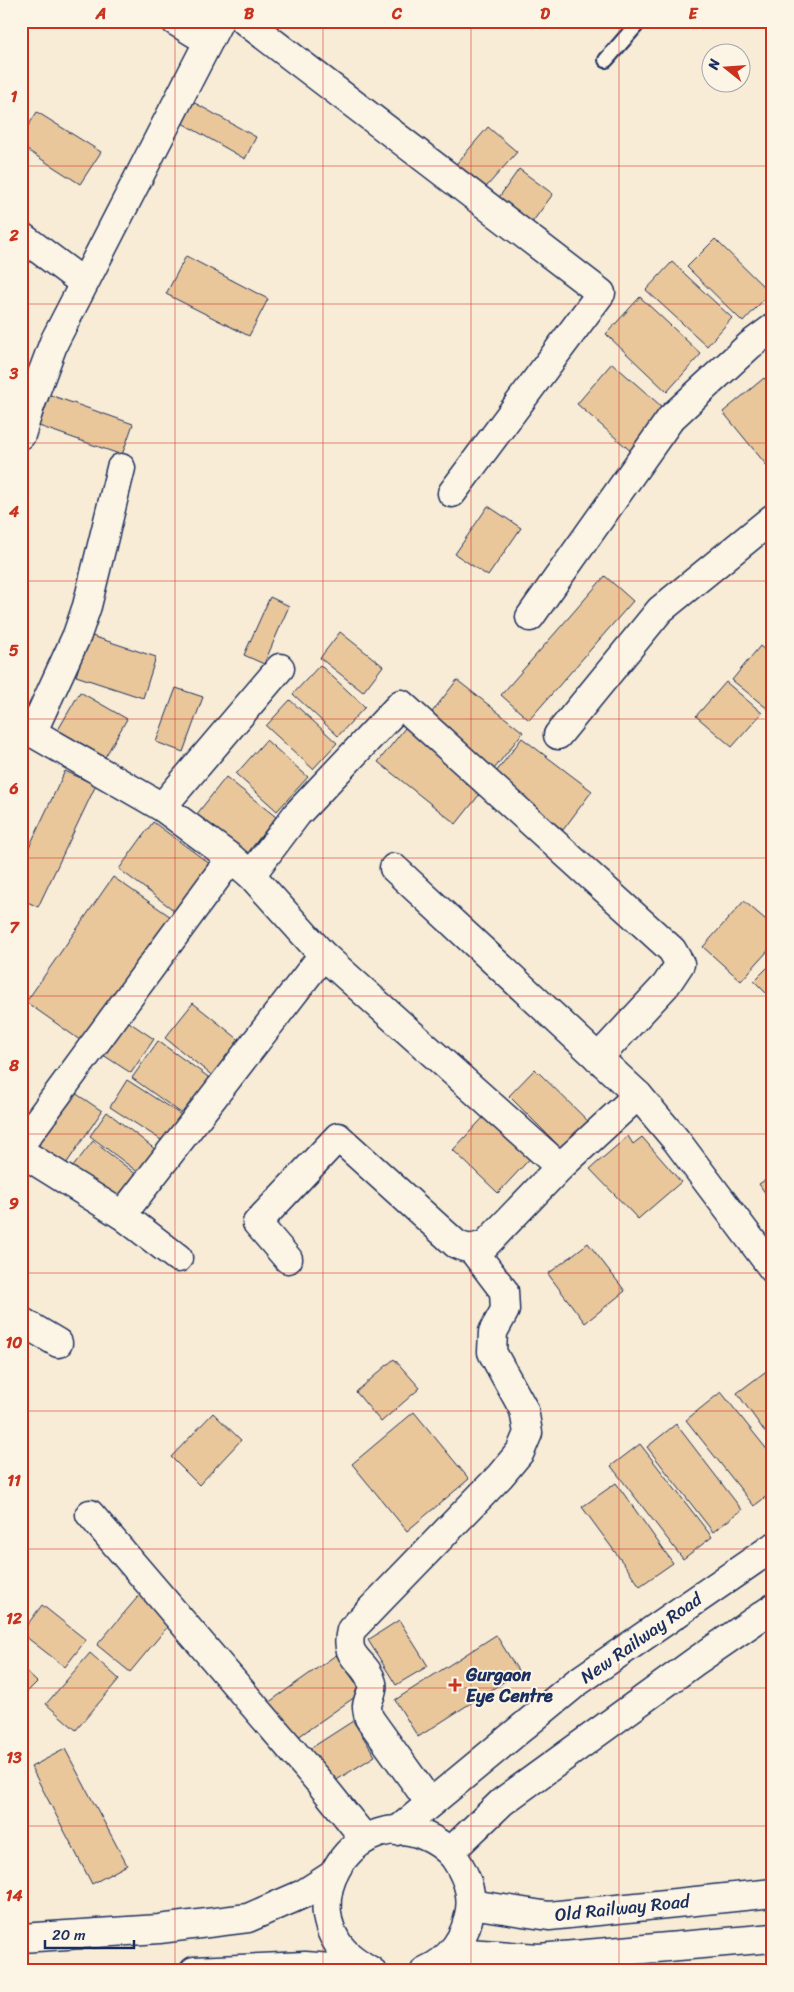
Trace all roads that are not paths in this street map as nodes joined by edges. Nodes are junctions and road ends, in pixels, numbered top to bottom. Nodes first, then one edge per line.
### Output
1 (175, 21) edge
2 (245, 21) edge
3 (640, 21) edge
4 (214, 31) edge
5 (606, 60) dead end
6 (21, 236) edge
7 (84, 283) junction
8 (773, 328) edge
9 (26, 403) edge
10 (21, 435) edge
11 (122, 468) dead end
12 (452, 493) dead end
13 (773, 518) edge
14 (530, 618) dead end
15 (280, 668) dead end
16 (27, 728) edge
17 (558, 735) dead end
18 (162, 807) junction
19 (241, 867) junction
20 (394, 868) dead end
21 (323, 955) junction
22 (598, 1058) junction
23 (638, 1095) junction
24 (21, 1144) edge
25 (21, 1152) edge
26 (560, 1167) junction
27 (122, 1216) junction
28 (472, 1249) junction
29 (178, 1258) dead end
30 (288, 1259) dead end
31 (773, 1269) edge
32 (21, 1321) edge
33 (58, 1343) dead end
34 (90, 1514) dead end
35 (773, 1547) edge
36 (773, 1608) edge
37 (430, 1803) junction
38 (397, 1831) junction
39 (365, 1839) junction
40 (450, 1852) junction
41 (332, 1876) junction
42 (773, 1893) edge
43 (471, 1904) junction
44 (21, 1938) edge
45 (773, 1938) edge
46 (452, 1952) junction
47 (534, 1964) edge
48 (194, 1971) edge
49 (371, 1971) edge
50 (425, 1971) edge

1 - 4 street
2 - 12 street
3 - 5 lane
4 - 7 street
6 - 7 street
7 - 9 street
8 - 14 street
9 - 10 street
11 - 16 street
13 - 17 street
15 - 18 street
16 - 18 street
18 - 19 street
19 - 21 street
19 - 22 street
19 - 24 street
20 - 22 street
21 - 26 street
21 - 27 street
22 - 23 street
23 - 26 street
23 - 31 street
25 - 27 street
26 - 28 street
27 - 29 street
28 - 30 street
28 - 37 street
32 - 33 street
34 - 39 street
35 - 37 street, New Railway Road
36 - 40 street
37 - 38 street, New Railway Road
38 - 39 street
38 - 40 street
39 - 41 street
40 - 43 street
41 - 44 street
41 - 49 street
42 - 43 street, Old Railway Road
43 - 46 street
45 - 47 street
46 - 47 street
46 - 50 street
48 - 49 street

